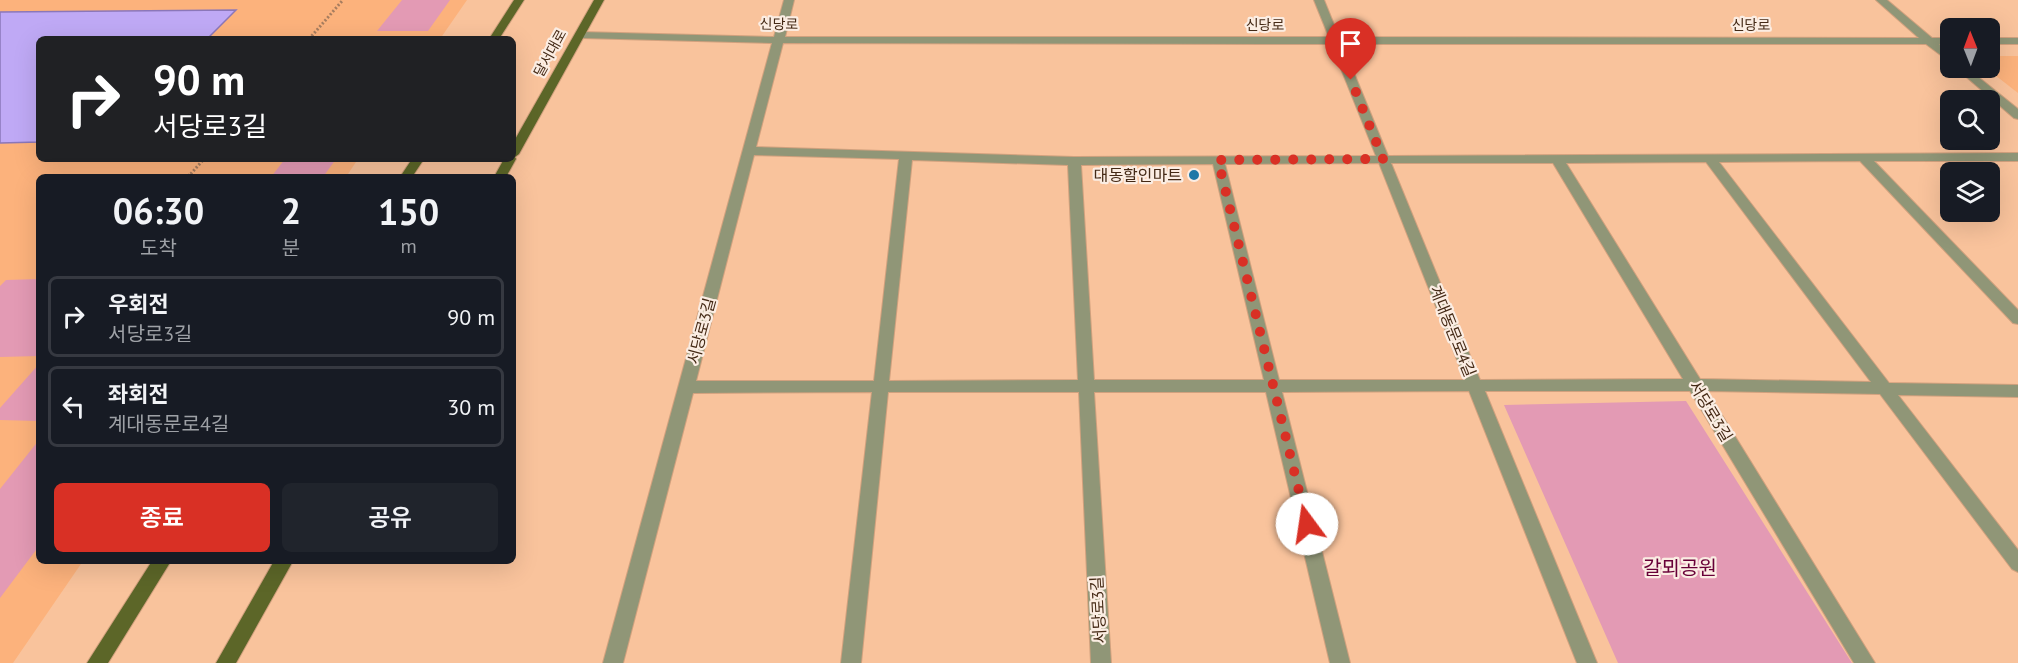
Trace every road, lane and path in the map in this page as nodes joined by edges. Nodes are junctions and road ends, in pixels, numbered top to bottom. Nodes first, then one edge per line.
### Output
1 (343, 0) edge
2 (519, 0) edge
3 (599, 0) edge
4 (789, 0) edge
5 (1319, 0) edge
6 (1881, 0) edge
7 (580, 35) junction
8 (312, 36) edge
9 (496, 36) edge
10 (777, 40) junction
11 (1335, 40) junction
12 (1928, 41) junction
13 (1940, 41) edge
14 (2000, 41) edge
15 (2018, 41) edge
16 (1940, 51) edge
17 (1973, 78) edge
18 (2018, 115) edge
19 (516, 149) edge
20 (749, 151) junction
21 (906, 156) junction
22 (2018, 157) edge
23 (1709, 158) junction
24 (1863, 158) junction
25 (1383, 159) junction
26 (1557, 159) junction
27 (1218, 160) junction
28 (1074, 161) junction
29 (201, 162) edge
30 (191, 174) edge
31 (2018, 319) edge
32 (1474, 385) junction
33 (1695, 385) junction
34 (881, 386) junction
35 (1086, 386) junction
36 (1273, 386) junction
37 (686, 387) junction
38 (1884, 388) junction
39 (2018, 391) edge
40 (160, 564) edge
41 (282, 564) edge
42 (2018, 564) edge
43 (97, 663) edge
44 (226, 663) edge
45 (613, 663) edge
46 (851, 663) edge
47 (1101, 663) edge
48 (1340, 663) edge
49 (1587, 663) edge
50 (1865, 663) edge

1 - 8 path
2 - 9 main road
3 - 7 main road, 달서대로
4 - 10 street, 서당로3길
5 - 11 street, 계대동문로4길
6 - 12 street
7 - 10 street, 신당로
7 - 19 main road, 달서대로
10 - 11 street, 신당로
10 - 20 street, 서당로3길
11 - 12 street, 신당로
11 - 25 street, 계대동문로4길
12 - 13 street, 신당로
12 - 16 street
14 - 15 street
17 - 18 street
20 - 21 street
20 - 37 street, 서당로3길
21 - 28 street
21 - 34 street
22 - 24 street
23 - 24 street
23 - 26 street
23 - 38 street
24 - 31 street
25 - 26 street
25 - 27 street
25 - 32 street, 계대동문로4길
26 - 33 street, 서당로3길
27 - 28 street
27 - 36 street
28 - 35 street, 서당로3길
29 - 30 path
32 - 33 street
32 - 36 street
32 - 49 street, 계대동문로4길
33 - 38 street
33 - 50 street, 서당로3길
34 - 35 street
34 - 37 street
34 - 46 street
35 - 36 street
35 - 47 street, 서당로3길
36 - 48 street
37 - 45 street, 서당로3길
38 - 39 street
38 - 42 street
40 - 43 main road
41 - 44 main road

